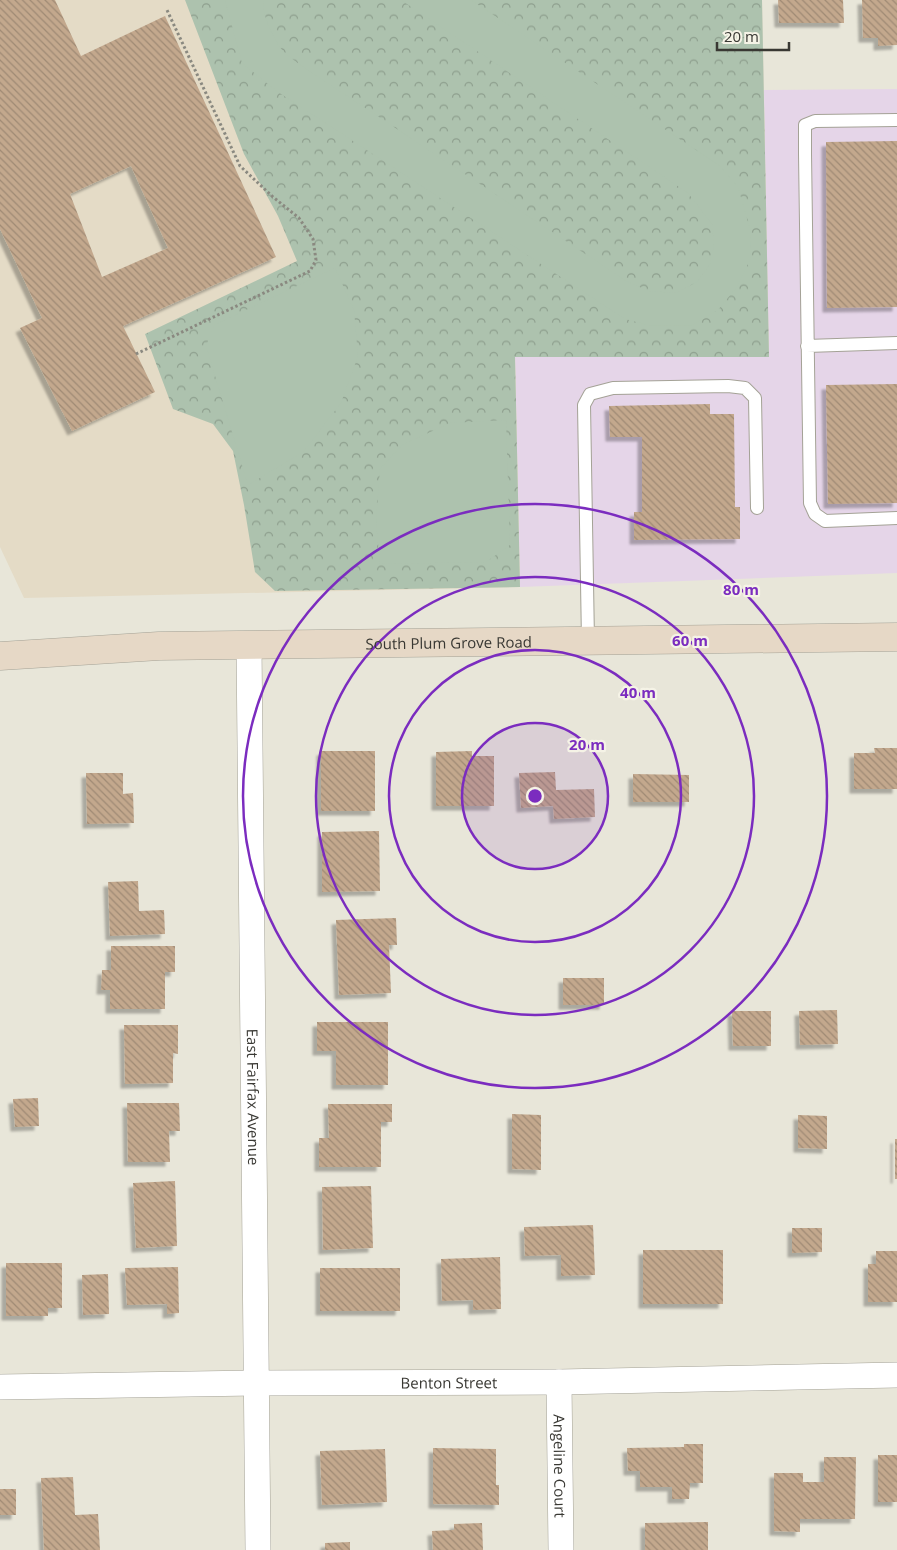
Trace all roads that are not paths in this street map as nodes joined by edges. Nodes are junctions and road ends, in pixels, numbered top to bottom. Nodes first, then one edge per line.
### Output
1 (897, 120) edge
2 (897, 343) edge
3 (807, 346) junction
4 (757, 508) dead end
5 (897, 518) edge
6 (897, 637) edge
7 (588, 641) junction
8 (249, 645) junction
9 (0, 656) edge
10 (897, 1375) edge
11 (560, 1382) junction
12 (255, 1383) junction
13 (0, 1387) edge
14 (258, 1550) edge
15 (561, 1550) edge

1 - 3 lane
2 - 3 lane
3 - 5 lane
4 - 7 lane
6 - 7 main road, South Plum Grove Road
7 - 8 main road, South Plum Grove Road
8 - 9 main road, South Plum Grove Road
8 - 12 street, East Fairfax Avenue
10 - 11 street, Benton Street
11 - 12 street, Benton Street
11 - 15 street, Angeline Court
12 - 13 street, Benton Street
12 - 14 street, East Fairfax Avenue

